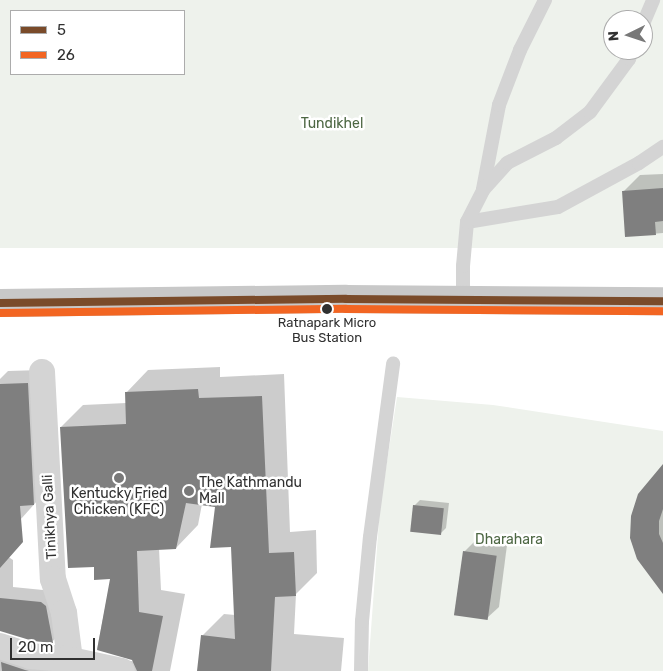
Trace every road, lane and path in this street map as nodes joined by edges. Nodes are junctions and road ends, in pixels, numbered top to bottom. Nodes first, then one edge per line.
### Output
1 (545, 0) edge
2 (628, 60) edge
3 (663, 147) edge
4 (483, 190) junction
5 (467, 222) junction
6 (463, 299) junction
7 (663, 301) edge
8 (0, 303) edge
9 (393, 364) dead end
10 (42, 372) dead end
11 (0, 646) edge
12 (70, 660) junction
13 (122, 671) edge
14 (361, 671) edge

1 - 4 lane
2 - 4 lane
3 - 5 lane
4 - 5 lane
5 - 6 lane
6 - 7 main road
6 - 8 main road
9 - 14 lane
10 - 12 street, Tinikhya Galli
11 - 12 street
12 - 13 street

